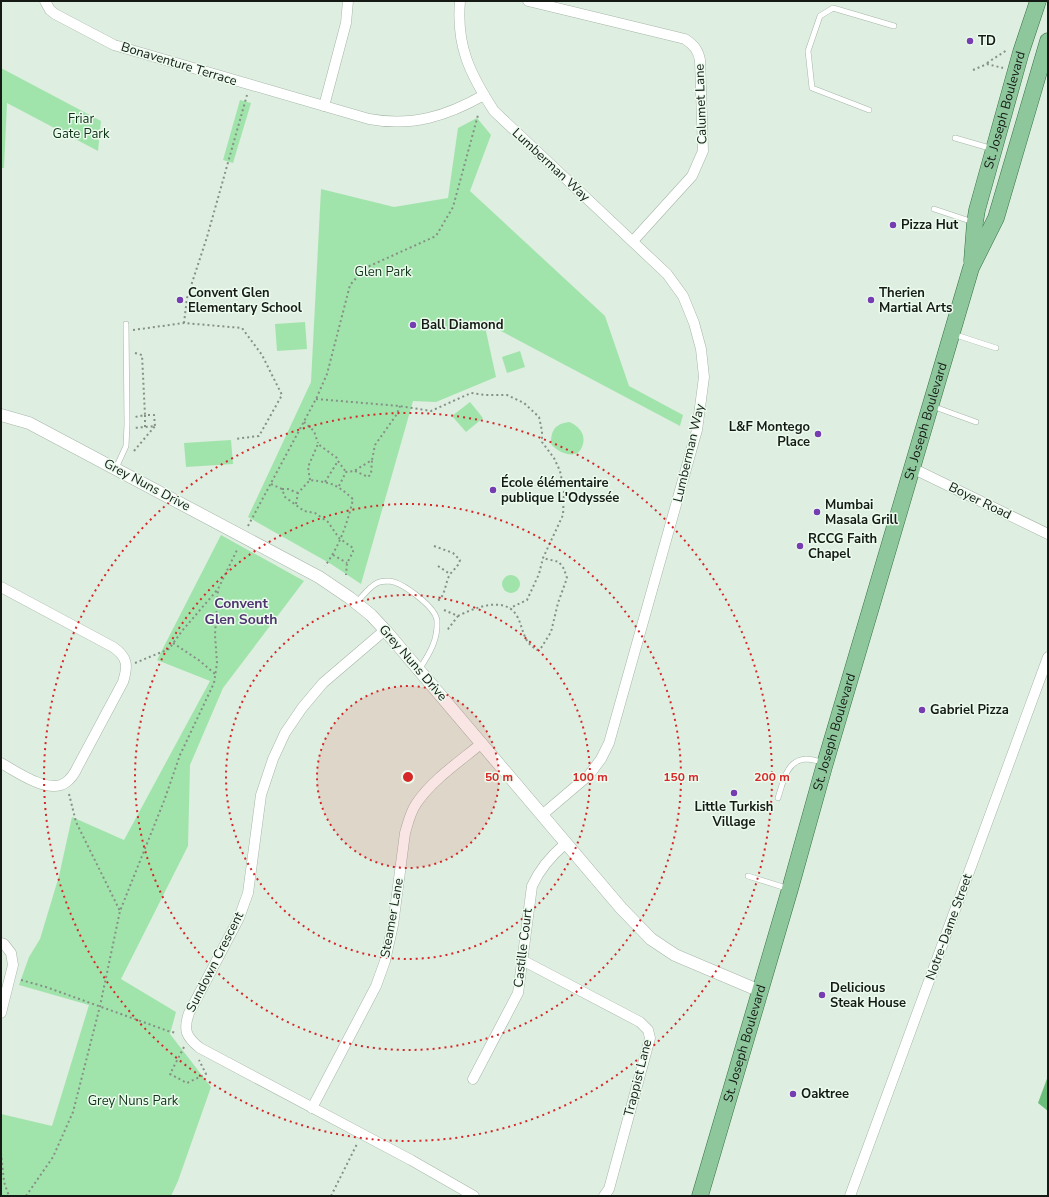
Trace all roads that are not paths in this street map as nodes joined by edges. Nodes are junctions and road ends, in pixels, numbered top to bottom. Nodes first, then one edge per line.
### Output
1 (45, 1) edge
2 (348, 1) edge
3 (460, 1) edge
4 (528, 1) edge
5 (1038, 1) edge
6 (894, 26) dead end
7 (1048, 41) edge
8 (484, 95) junction
9 (324, 106) junction
10 (869, 110) dead end
11 (955, 138) dead end
12 (993, 149) junction
13 (934, 209) dead end
14 (975, 222) junction
15 (633, 241) junction
16 (971, 268) junction
17 (126, 324) dead end
18 (952, 334) junction
19 (996, 348) dead end
20 (930, 406) junction
21 (1, 415) edge
22 (976, 422) dead end
23 (116, 468) junction
24 (912, 468) junction
25 (1048, 534) edge
26 (1, 587) edge
27 (356, 603) junction
28 (385, 630) junction
29 (1048, 657) edge
30 (419, 670) junction
31 (482, 743) junction
32 (1, 763) edge
33 (825, 763) junction
34 (778, 798) dead end
35 (542, 815) junction
36 (566, 843) junction
37 (748, 876) dead end
38 (790, 889) junction
39 (1, 943) edge
40 (522, 960) junction
41 (760, 991) junction
42 (1, 1013) edge
43 (473, 1079) dead end
44 (312, 1108) junction
45 (474, 1196) edge
46 (604, 1196) edge
47 (700, 1196) edge
48 (850, 1196) edge

1 - 9 street, Bonaventure Terrace
2 - 9 street
3 - 8 street, Lumberman Way
4 - 15 street, Calumet Lane
5 - 12 main road, St. Joseph Boulevard
6 - 10 lane
7 - 16 main road, St. Joseph Boulevard
8 - 9 street, Bonaventure Terrace
8 - 15 street, Lumberman Way
11 - 12 lane
12 - 14 main road, St. Joseph Boulevard
13 - 14 lane
14 - 16 main road, St. Joseph Boulevard
15 - 35 street, Lumberman Way
16 - 18 main road, St. Joseph Boulevard
17 - 23 lane
18 - 19 lane
18 - 20 main road, St. Joseph Boulevard
20 - 22 lane
20 - 24 main road, St. Joseph Boulevard
21 - 23 street, Grey Nuns Drive
23 - 27 street, Grey Nuns Drive
24 - 25 street, Boyer Road
24 - 33 main road, St. Joseph Boulevard
26 - 32 street
27 - 28 street, Grey Nuns Drive
27 - 30 lane
28 - 30 street, Grey Nuns Drive
28 - 44 street, Sundown Crescent
29 - 48 street, Notre-Dame Street
30 - 31 street, Grey Nuns Drive
31 - 35 street, Grey Nuns Drive
31 - 44 street, Steamer Lane
33 - 34 lane
33 - 38 main road, St. Joseph Boulevard
35 - 36 street, Grey Nuns Drive
36 - 40 street, Castille Court
36 - 41 street, Grey Nuns Drive
37 - 38 lane
38 - 41 main road, St. Joseph Boulevard
39 - 42 street
40 - 43 street, Castille Court
40 - 46 street, Trappist Lane
41 - 47 main road, St. Joseph Boulevard
44 - 45 street

